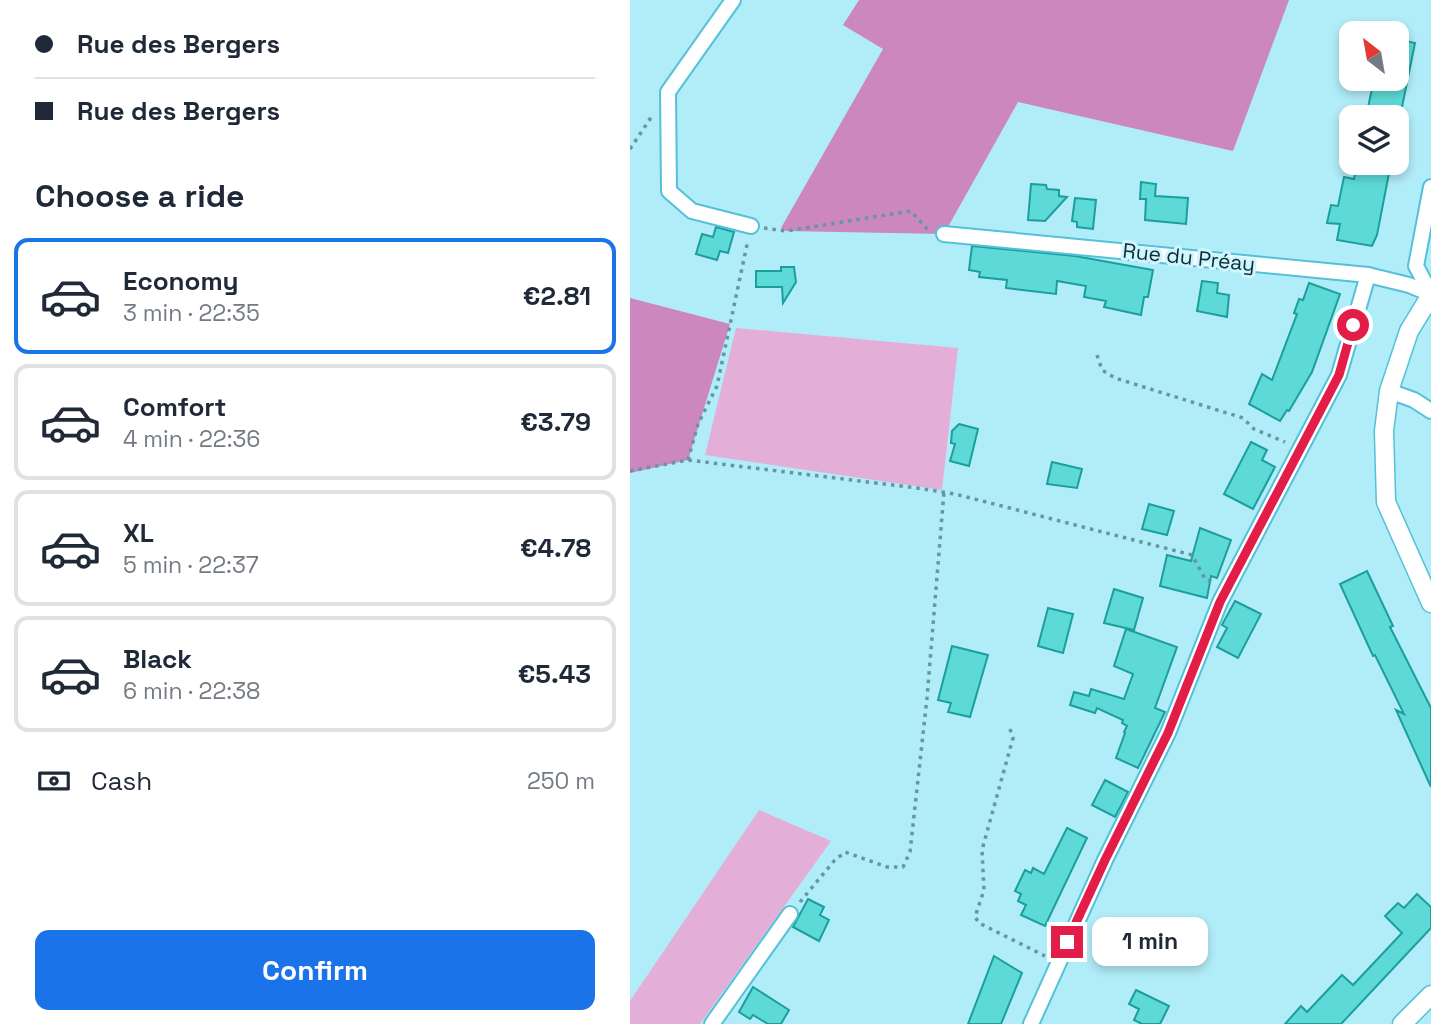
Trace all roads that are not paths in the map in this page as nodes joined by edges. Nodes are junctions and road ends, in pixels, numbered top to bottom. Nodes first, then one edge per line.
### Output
1 (733, 0) edge
2 (1431, 187) edge
3 (751, 226) road end
4 (944, 234) road end
5 (1368, 275) junction
6 (1431, 294) edge
7 (1389, 391) junction
8 (1431, 411) edge
9 (1431, 603) edge
10 (790, 914) road end
11 (1431, 995) edge
12 (712, 1024) edge
13 (1031, 1024) edge
14 (1402, 1024) edge

1 - 3 street
2 - 6 street
4 - 5 street, Rue du Préay
5 - 6 street, Rue du Préay
5 - 13 street
6 - 7 street
7 - 8 street
7 - 9 street
10 - 12 street
11 - 14 street

